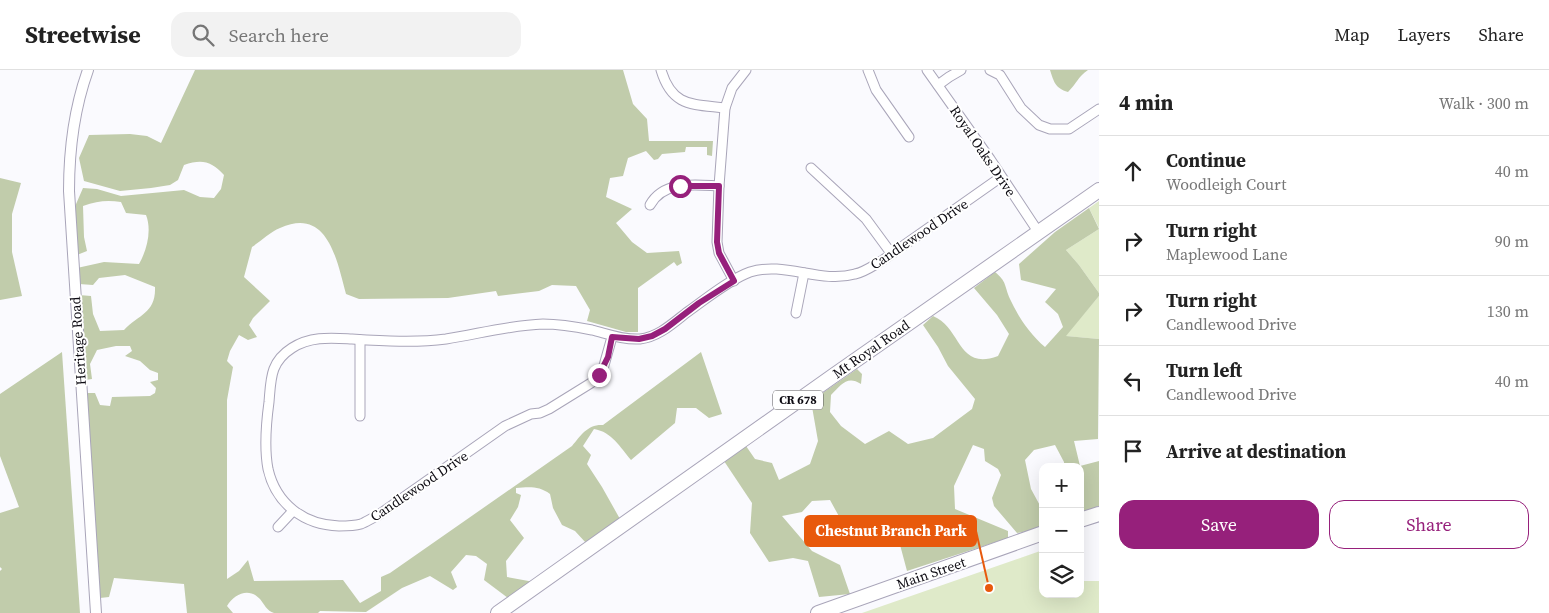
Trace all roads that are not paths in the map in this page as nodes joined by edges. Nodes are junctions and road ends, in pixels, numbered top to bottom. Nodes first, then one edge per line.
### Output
1 (88, 70) edge
2 (661, 70) edge
3 (746, 70) edge
4 (868, 70) edge
5 (927, 70) edge
6 (961, 70) edge
7 (990, 70) edge
8 (938, 85) junction
9 (725, 108) junction
10 (1099, 109) edge
11 (909, 137) dead end
12 (810, 168) dead end
13 (1001, 177) junction
14 (719, 186) junction
15 (1099, 190) edge
16 (650, 205) dead end
17 (1039, 233) junction
18 (891, 253) junction
19 (804, 273) junction
20 (734, 281) junction
21 (796, 313) dead end
22 (612, 337) junction
23 (360, 340) junction
24 (360, 416) dead end
25 (293, 511) junction
26 (1099, 514) edge
27 (1084, 519) edge
28 (278, 527) dead end
29 (1039, 534) edge
30 (96, 613) edge
31 (498, 613) edge
32 (818, 613) edge

1 - 30 street, Heritage Road
2 - 9 street
3 - 9 street
4 - 11 street
5 - 8 street, Royal Oaks Drive
6 - 8 street
7 - 10 street
8 - 13 street, Royal Oaks Drive
9 - 14 street
12 - 18 street
13 - 17 street, Royal Oaks Drive
13 - 18 street, Candlewood Drive
14 - 16 street
14 - 20 street
15 - 17 main road, Mt Royal Road / CR 678
17 - 31 main road, Mt Royal Road / CR 678
18 - 19 street, Candlewood Drive
19 - 20 street, Candlewood Drive
19 - 21 street
20 - 22 street, Candlewood Drive
22 - 23 street, Candlewood Drive
22 - 25 street, Candlewood Drive
23 - 24 street
23 - 25 street, Candlewood Drive
25 - 28 street
26 - 27 main road
29 - 32 main road, Main Street

